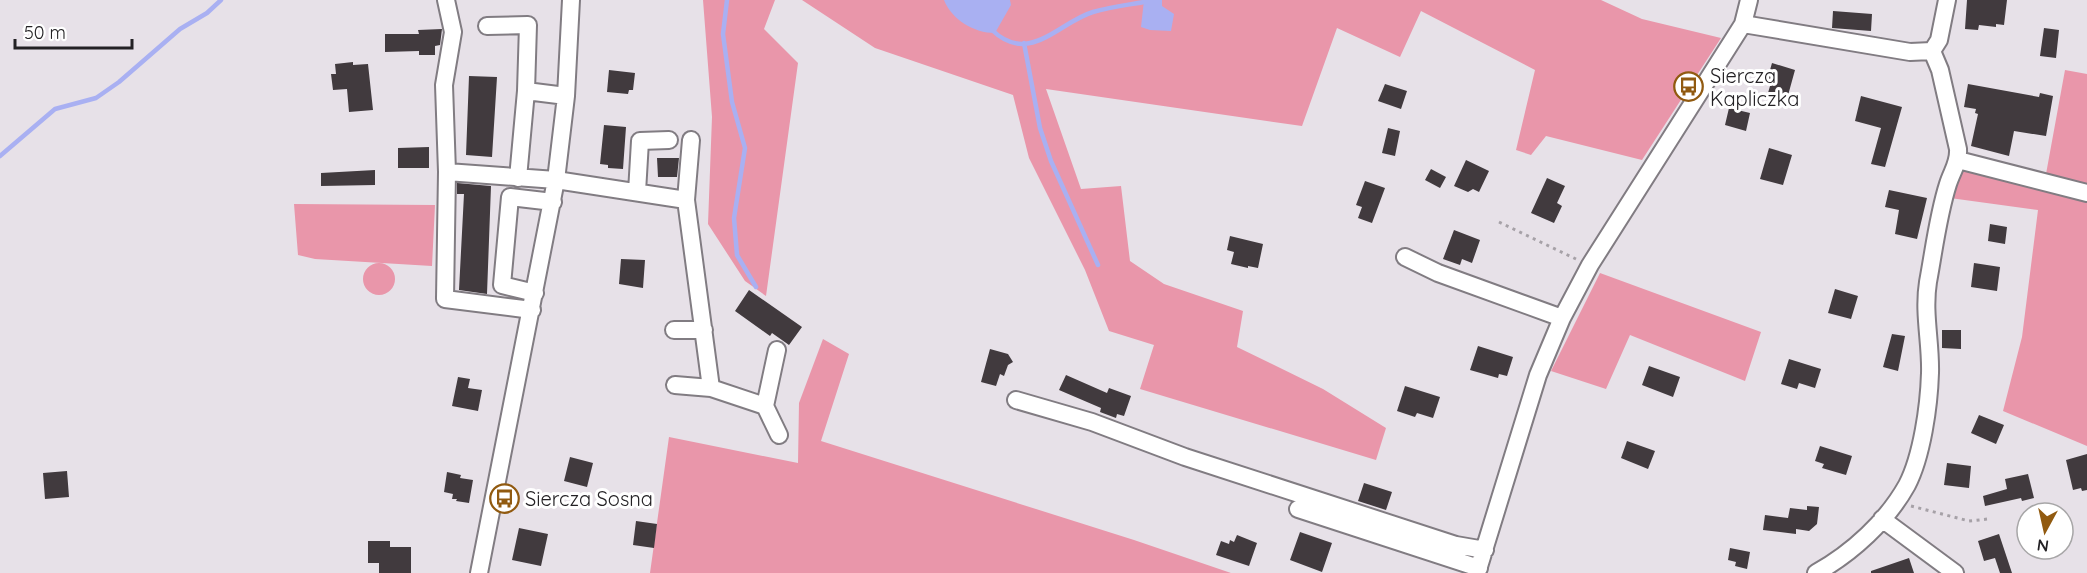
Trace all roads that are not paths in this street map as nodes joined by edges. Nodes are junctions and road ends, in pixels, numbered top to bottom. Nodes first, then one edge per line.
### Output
1 (446, 0) edge
2 (572, 0) edge
3 (1749, 0) edge
4 (1947, 0) edge
5 (1743, 24) junction
6 (487, 26) dead end
7 (1932, 51) junction
8 (526, 91) junction
9 (566, 96) junction
10 (669, 140) dead end
11 (692, 140) dead end
12 (1959, 160) junction
13 (447, 172) junction
14 (518, 178) junction
15 (556, 180) junction
16 (637, 192) junction
17 (2087, 193) edge
18 (686, 200) junction
19 (552, 202) junction
20 (1405, 257) dead end
21 (1421, 273) dead end
22 (1474, 286) junction
23 (533, 302) junction
24 (1562, 318) junction
25 (674, 330) dead end
26 (704, 330) junction
27 (777, 350) dead end
28 (675, 385) dead end
29 (711, 388) junction
30 (1016, 400) dead end
31 (765, 406) junction
32 (779, 435) dead end
33 (1298, 509) dead end
34 (1882, 519) junction
35 (1485, 550) junction
36 (1478, 570) edge
37 (479, 573) edge
38 (1816, 573) edge
39 (1955, 573) edge

1 - 13 street
2 - 9 street
3 - 5 street
4 - 7 street
5 - 7 street
5 - 24 street
6 - 8 street
7 - 12 street
8 - 9 street
8 - 14 street
9 - 15 street
10 - 16 street
11 - 18 street
12 - 17 street
12 - 34 street
13 - 14 street
13 - 23 street
14 - 15 street
15 - 16 street
15 - 19 street
16 - 18 street
18 - 26 street
19 - 23 street
19 - 23 street
20 - 22 street
21 - 22 street
22 - 24 street
23 - 37 street
24 - 35 street
25 - 26 street
26 - 29 street
27 - 31 street
28 - 29 street
29 - 31 street
30 - 35 street
31 - 32 street
33 - 36 street
34 - 38 street
34 - 39 street
35 - 36 street

